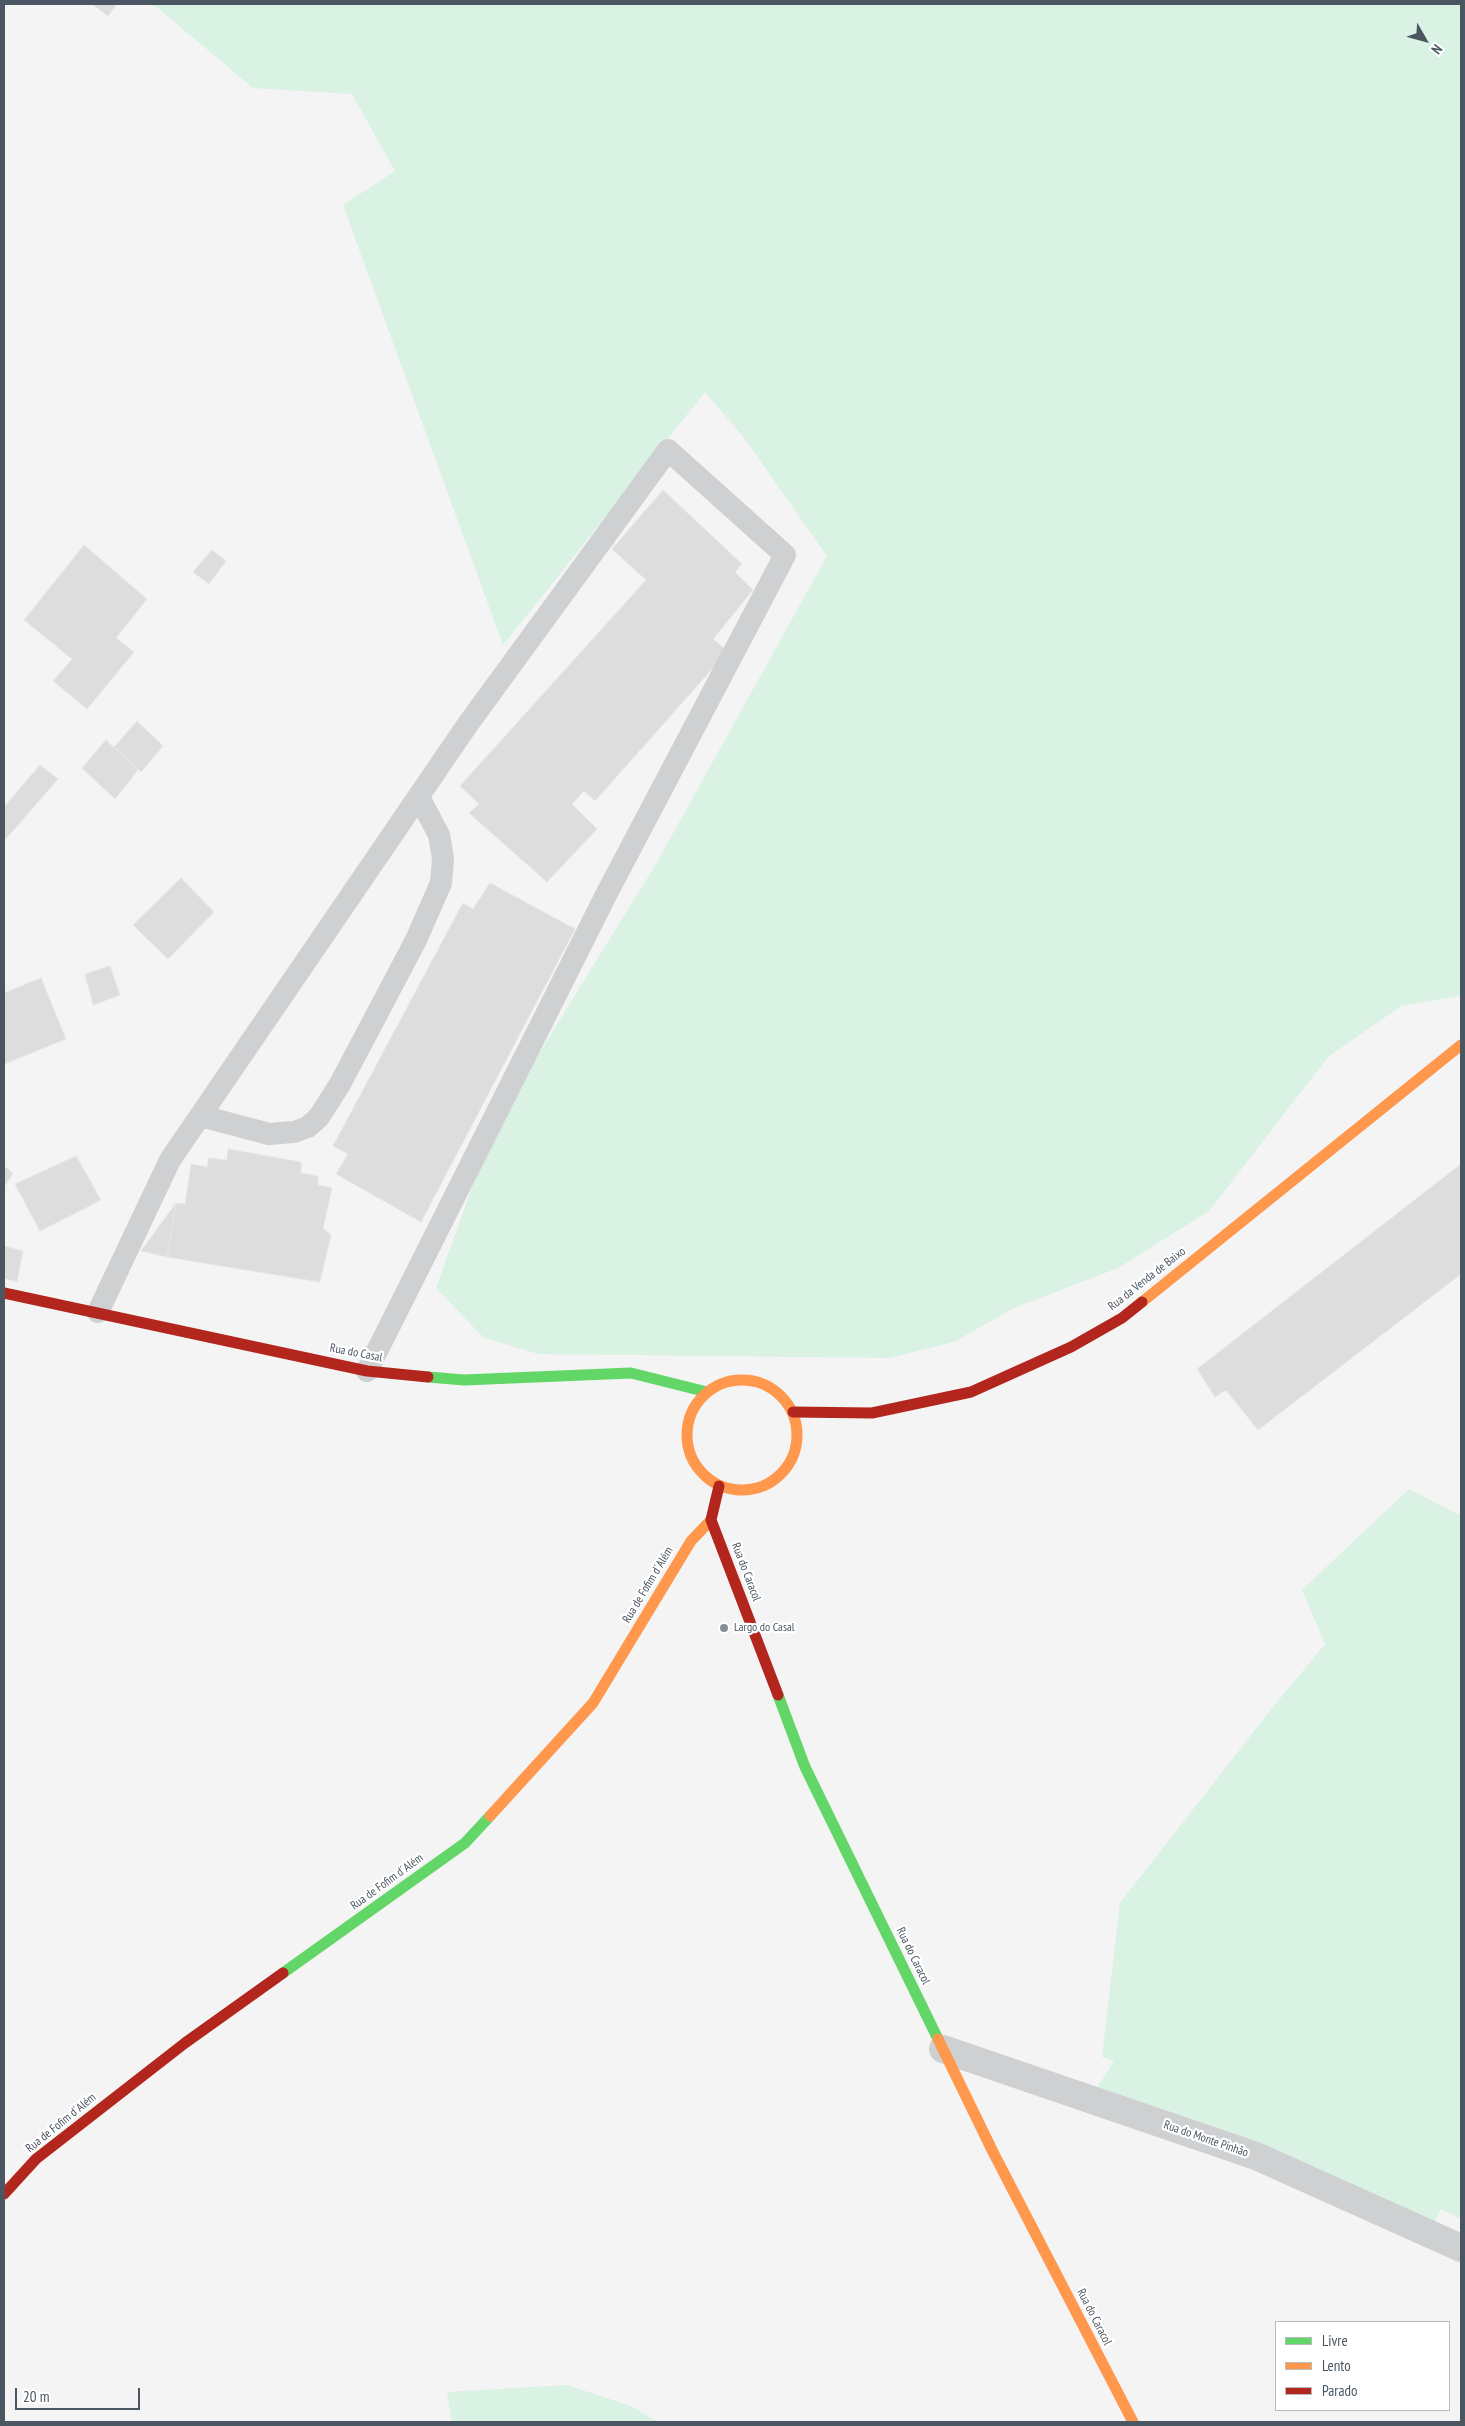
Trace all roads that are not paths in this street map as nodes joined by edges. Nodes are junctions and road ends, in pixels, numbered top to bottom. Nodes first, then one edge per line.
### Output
1 (419, 797) junction
2 (1461, 1045) edge
3 (201, 1116) junction
4 (4, 1293) edge
5 (98, 1312) junction
6 (367, 1370) junction
7 (707, 1392) junction
8 (793, 1412) junction
9 (719, 1486) junction
10 (711, 1520) junction
11 (943, 2049) junction
12 (4, 2194) edge
13 (1461, 2248) edge
14 (1133, 2422) edge

1 - 3 lane
1 - 3 lane
1 - 6 lane
2 - 8 street, Rua da Venda de Baixo
3 - 5 lane
4 - 5 street, Rua do Casal
5 - 6 street, Rua do Casal
6 - 7 street, Rua do Casal
7 - 8 street
7 - 9 street
8 - 9 street
9 - 10 street
10 - 11 street, Rua do Caracol
10 - 12 street, Rua de Fofim d´Além
11 - 13 street, Rua do Monte Pinhão
11 - 14 street, Rua do Caracol

